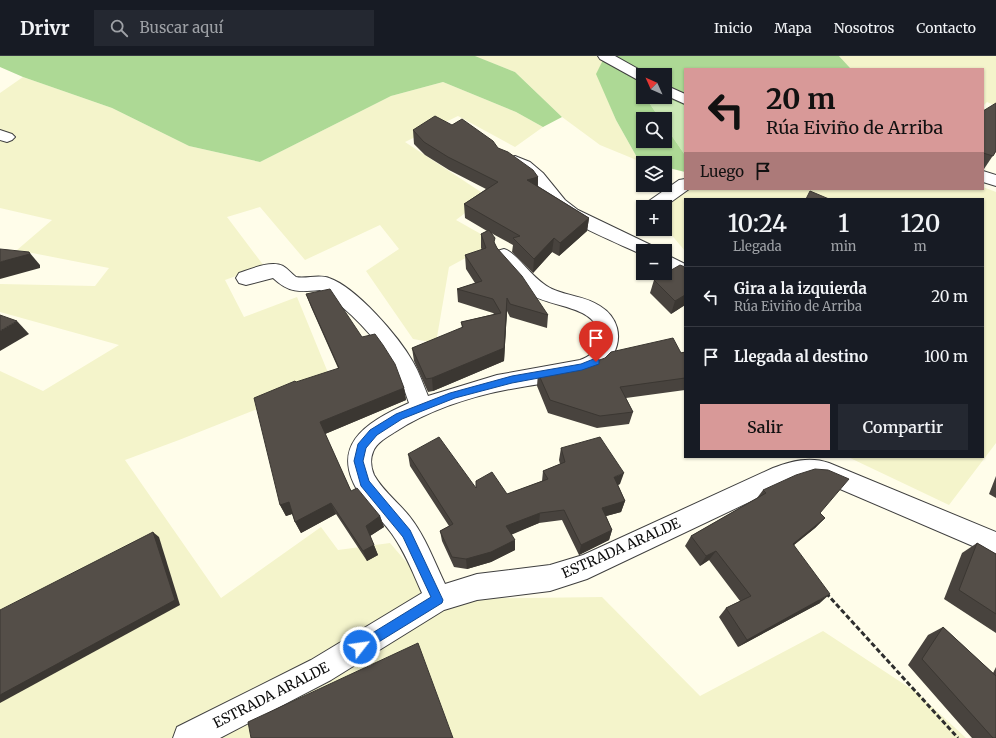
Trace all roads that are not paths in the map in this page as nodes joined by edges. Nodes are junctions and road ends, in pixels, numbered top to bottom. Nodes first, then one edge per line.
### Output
1 (605, 56) edge
2 (636, 73) edge
3 (672, 93) edge
4 (684, 99) edge
5 (502, 156) edge
6 (684, 185) edge
7 (662, 200) edge
8 (636, 244) edge
9 (504, 255) edge
10 (672, 265) edge
11 (684, 272) edge
12 (246, 278) dead end
13 (422, 408) junction
14 (802, 463) edge
15 (996, 544) edge
16 (438, 600) junction
17 (188, 738) edge

1 - 2 street
3 - 4 street
5 - 8 street
6 - 7 street
9 - 13 street
10 - 11 street
12 - 13 street
13 - 16 street
14 - 15 street, ESTRADA ARALDE
14 - 16 street, ESTRADA ARALDE
16 - 17 street, ESTRADA ARALDE

